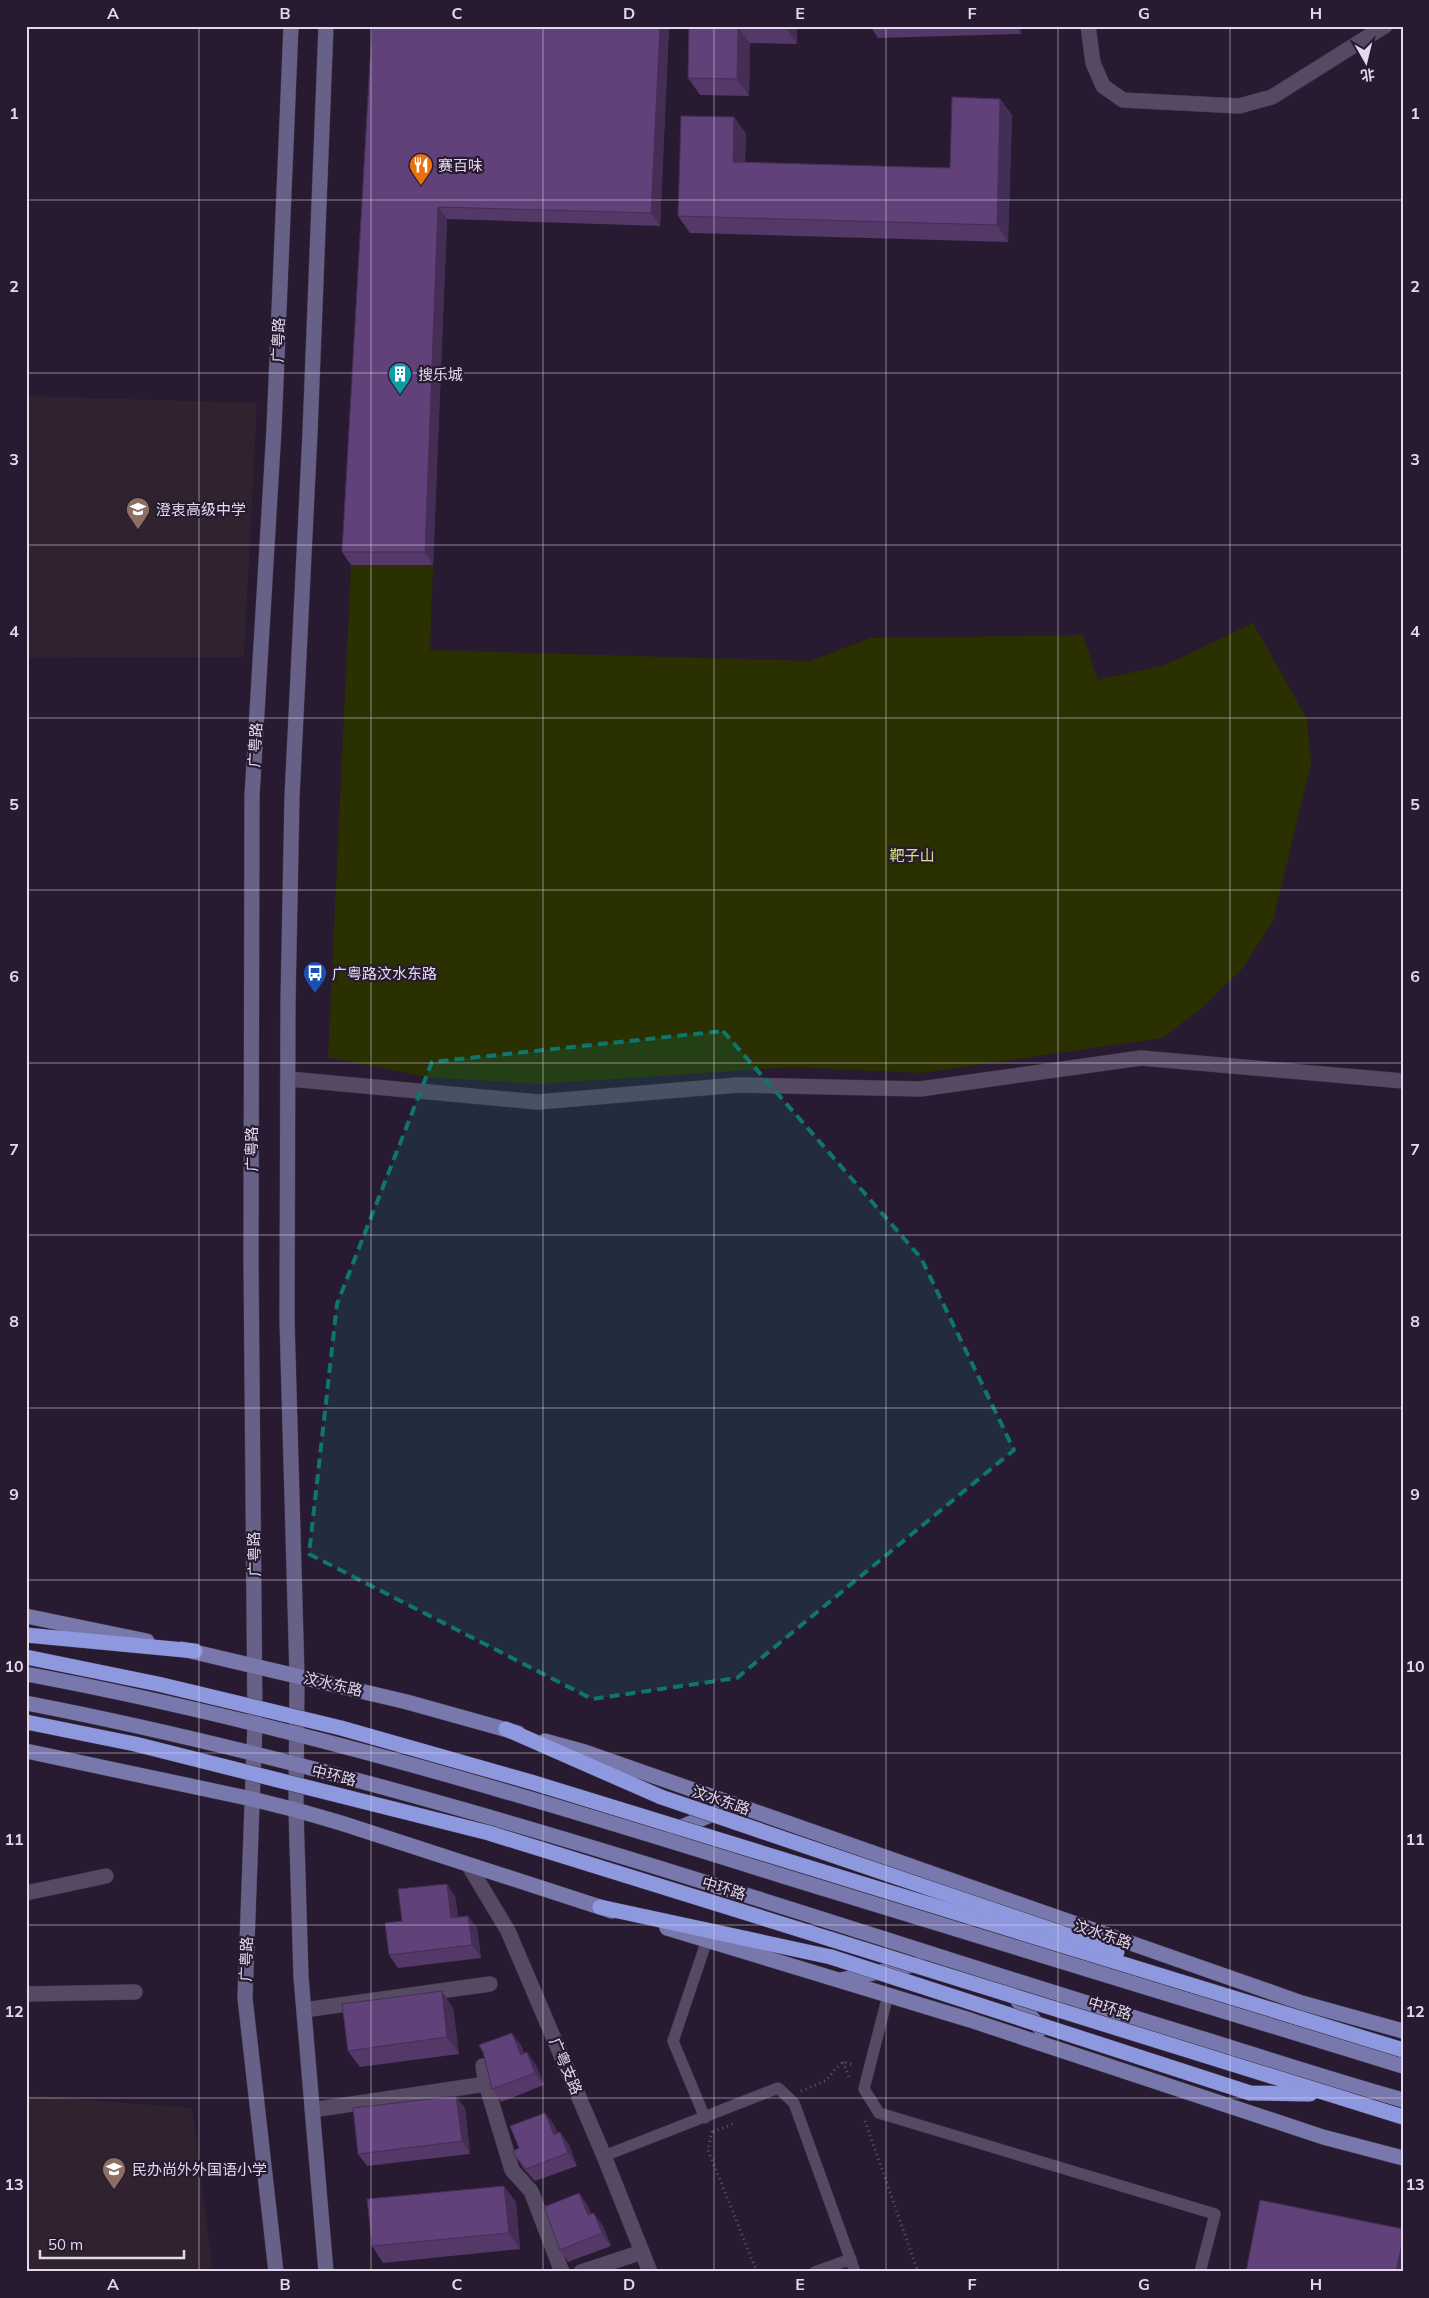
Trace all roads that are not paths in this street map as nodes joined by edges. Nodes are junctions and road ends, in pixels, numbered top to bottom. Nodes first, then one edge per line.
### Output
1 (291, 26) edge
2 (326, 26) edge
3 (1088, 26) edge
4 (1385, 26) edge
5 (289, 1079) junction
6 (1403, 1081) edge
7 (26, 1616) edge
8 (27, 1635) edge
9 (195, 1651) junction
10 (26, 1657) edge
11 (255, 1665) junction
12 (26, 1674) edge
13 (297, 1676) junction
14 (26, 1703) edge
15 (26, 1722) edge
16 (255, 1723) junction
17 (506, 1730) junction
18 (297, 1734) junction
19 (26, 1752) edge
20 (254, 1754) junction
21 (297, 1765) junction
22 (252, 1799) junction
23 (735, 1804) junction
24 (296, 1810) junction
25 (658, 1836) junction
26 (469, 1866) junction
27 (106, 1876) dead end
28 (26, 1893) edge
29 (600, 1907) junction
30 (1038, 1911) junction
31 (706, 1940) junction
32 (943, 1959) junction
33 (1099, 1972) junction
34 (1000, 1978) junction
35 (839, 1980) junction
36 (490, 1984) dead end
37 (135, 1992) dead end
38 (26, 1994) edge
39 (888, 1996) junction
40 (304, 2010) junction
41 (1403, 2030) edge
42 (1056, 2049) junction
43 (1403, 2049) edge
44 (483, 2066) edge
45 (1403, 2066) edge
46 (486, 2084) junction
47 (1328, 2094) junction
48 (1403, 2100) edge
49 (312, 2110) junction
50 (1403, 2117) edge
51 (701, 2120) junction
52 (604, 2156) junction
53 (1403, 2158) edge
54 (642, 2252) junction
55 (851, 2259) junction
56 (276, 2272) edge
57 (326, 2272) edge
58 (562, 2272) edge
59 (581, 2272) edge
60 (650, 2272) edge
61 (816, 2272) edge
62 (855, 2272) edge
63 (1200, 2272) edge

1 - 11 main road, 广粤路
2 - 5 main road
3 - 4 street
5 - 6 street
5 - 13 main road
7 - 9 main road, 汶水东路
8 - 9 highway
9 - 11 main road, 汶水东路
10 - 43 highway, bridge
11 - 13 main road, 汶水东路
11 - 16 main road, 广粤路
12 - 16 main road
13 - 17 main road, 汶水东路
13 - 18 main road
14 - 20 main road
15 - 47 highway, 中环路, bridge
16 - 18 main road
16 - 20 main road, 广粤路
17 - 23 main road, 汶水东路
17 - 43 highway, bridge
18 - 21 main road
18 - 25 main road
19 - 22 main road
20 - 21 main road
20 - 22 main road, 广粤路
21 - 24 main road
21 - 32 main road
22 - 24 main road
22 - 56 main road, 广粤路
23 - 25 main road
23 - 30 main road, 汶水东路
24 - 26 main road
24 - 40 main road
25 - 33 main road
26 - 29 main road
26 - 52 street, 广粤支路
27 - 28 street
29 - 31 main road
29 - 47 highway, bridge
30 - 33 main road
30 - 41 main road, 汶水东路
31 - 35 main road
31 - 51 lane
32 - 34 main road
32 - 35 main road
33 - 45 main road
34 - 42 main road
34 - 48 main road
35 - 39 main road
36 - 40 street
37 - 38 street
39 - 42 main road
39 - 63 lane
40 - 49 main road
42 - 53 main road
44 - 46 street
46 - 49 street
46 - 58 street
47 - 50 highway, 中环路, bridge
49 - 57 main road
51 - 52 lane
51 - 55 lane
52 - 54 street, 广粤支路
54 - 59 street
54 - 60 street, 广粤支路
55 - 61 lane
55 - 62 lane

